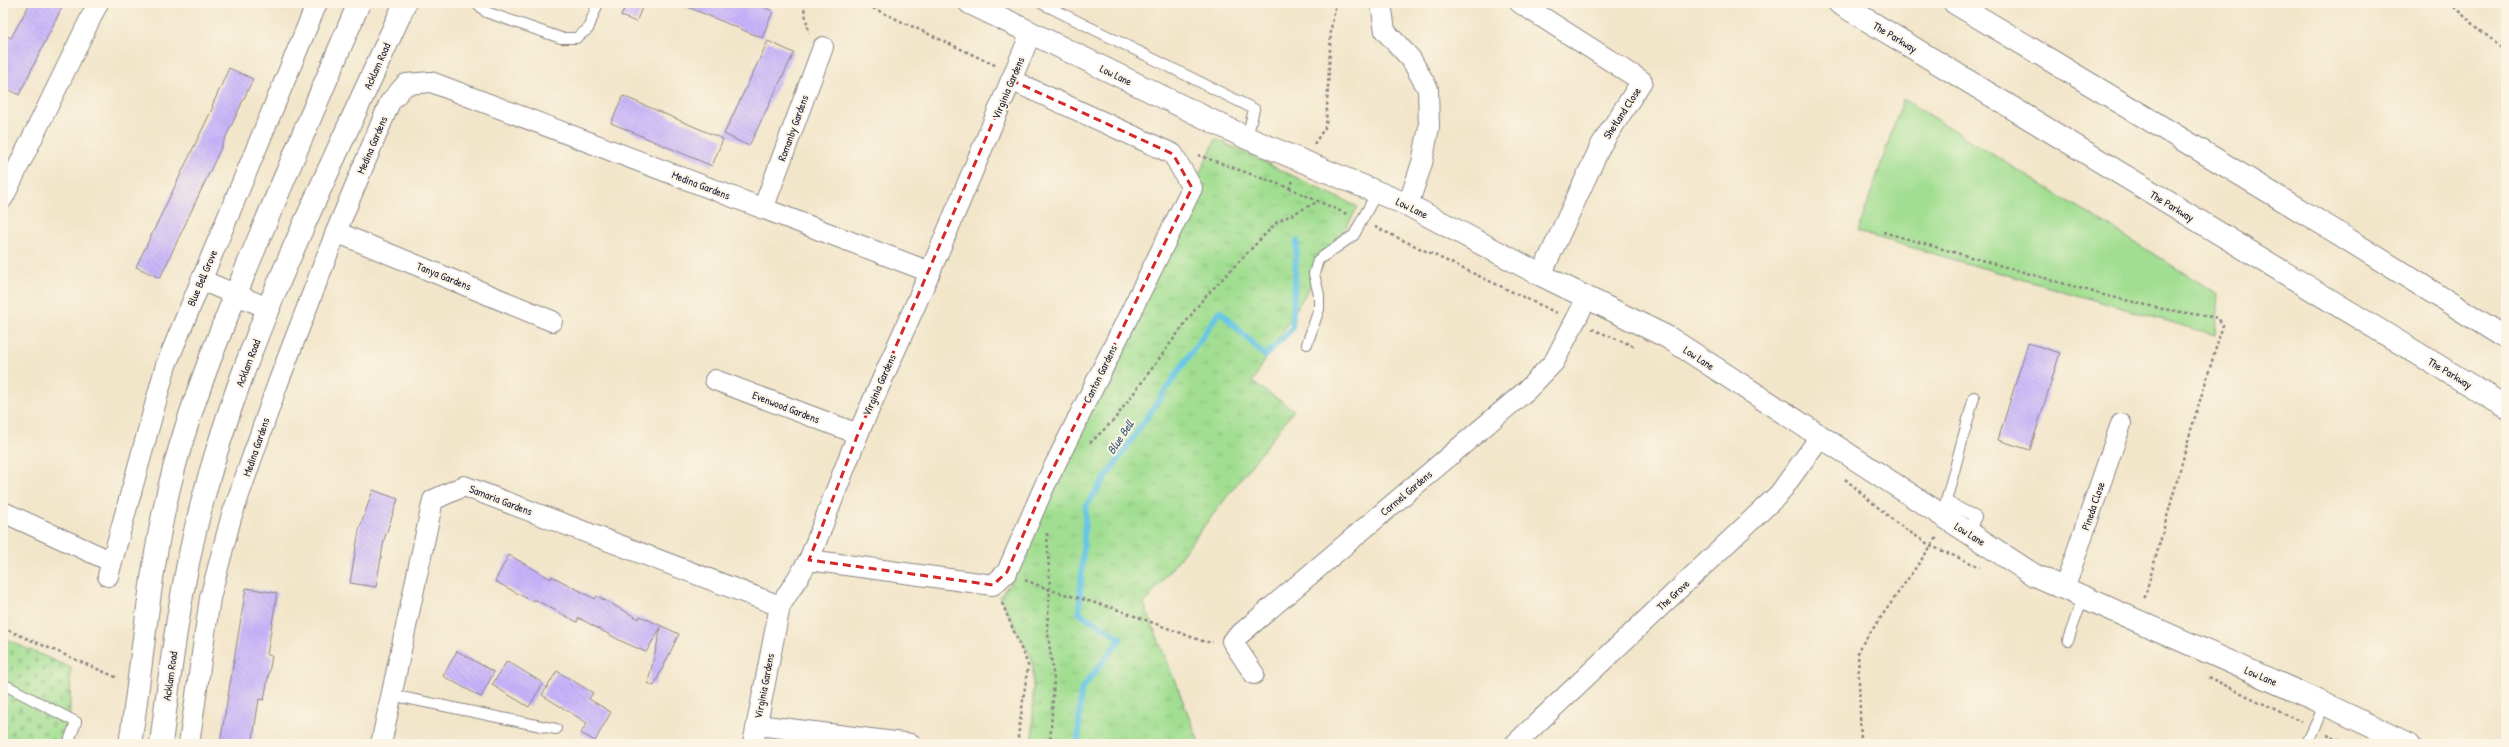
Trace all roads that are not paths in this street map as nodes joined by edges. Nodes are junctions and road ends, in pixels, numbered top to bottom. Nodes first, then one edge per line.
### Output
1 (98, 3) edge
2 (317, 3) edge
3 (359, 3) edge
4 (404, 3) edge
5 (477, 3) edge
6 (598, 3) edge
7 (970, 3) edge
8 (1041, 3) edge
9 (1381, 3) edge
10 (1520, 3) edge
11 (1839, 3) edge
12 (1954, 3) edge
13 (1031, 33) junction
14 (823, 47) road end
15 (1012, 77) junction
16 (1247, 138) junction
17 (1377, 192) junction
18 (3, 198) edge
19 (1408, 205) junction
20 (763, 209) junction
21 (336, 232) junction
22 (930, 272) junction
23 (1541, 275) junction
24 (201, 280) junction
25 (235, 295) junction
26 (1587, 298) junction
27 (270, 308) junction
28 (552, 321) dead end
29 (2506, 338) edge
30 (1307, 344) dead end
31 (715, 380) dead end
32 (1974, 397) dead end
33 (2506, 407) edge
34 (2121, 424) dead end
35 (858, 434) junction
36 (1820, 437) junction
37 (3, 512) edge
38 (1968, 533) junction
39 (808, 560) junction
40 (2074, 593) junction
41 (780, 606) junction
42 (2068, 640) dead end
43 (1254, 674) dead end
44 (3, 684) edge
45 (391, 694) junction
46 (2325, 704) junction
47 (556, 729) dead end
48 (755, 734) edge
49 (2307, 743) edge
50 (68, 744) edge
51 (130, 744) edge
52 (161, 744) edge
53 (189, 744) edge
54 (381, 744) edge
55 (911, 744) edge
56 (1516, 744) edge
57 (2409, 744) edge

1 - 18 street
2 - 24 street, Blue Bell Grove
3 - 25 main road
4 - 27 main road, Acklam Road
5 - 6 lane
7 - 13 main road, Low Lane
8 - 16 lane
9 - 19 street
10 - 23 street, Shetland Close
11 - 33 main road, The Parkway
12 - 29 main road
13 - 15 street, Virginia Gardens
13 - 16 main road, Low Lane
14 - 20 street, Romanby Gardens
15 - 22 street, Virginia Gardens
15 - 39 street, Canton Gardens
16 - 17 main road, Low Lane
17 - 19 main road, Low Lane
17 - 30 lane
19 - 23 main road, Low Lane
20 - 21 street, Medina Gardens
20 - 22 street, Medina Gardens
21 - 28 street, Tanya Gardens
21 - 53 street, Medina Gardens
22 - 35 street, Virginia Gardens
23 - 26 main road, Low Lane
24 - 25 street
24 - 37 street, Blue Bell Grove
25 - 27 street
25 - 51 main road
26 - 36 main road, Low Lane
26 - 43 street, Carmel Gardens
27 - 52 main road, Acklam Road
31 - 35 street, Evenwood Gardens
32 - 38 lane
34 - 40 street, Pineda Close
35 - 39 street, Virginia Gardens
36 - 38 main road, Low Lane
36 - 56 street, The Grove
38 - 40 main road, Low Lane
39 - 41 street, Virginia Gardens
40 - 42 lane
40 - 46 main road, Low Lane
41 - 45 street, Samaria Gardens
41 - 48 street, Virginia Gardens
44 - 50 lane
45 - 47 lane
45 - 54 street, Samaria Gardens
46 - 49 lane
46 - 57 main road, Low Lane
48 - 55 street

